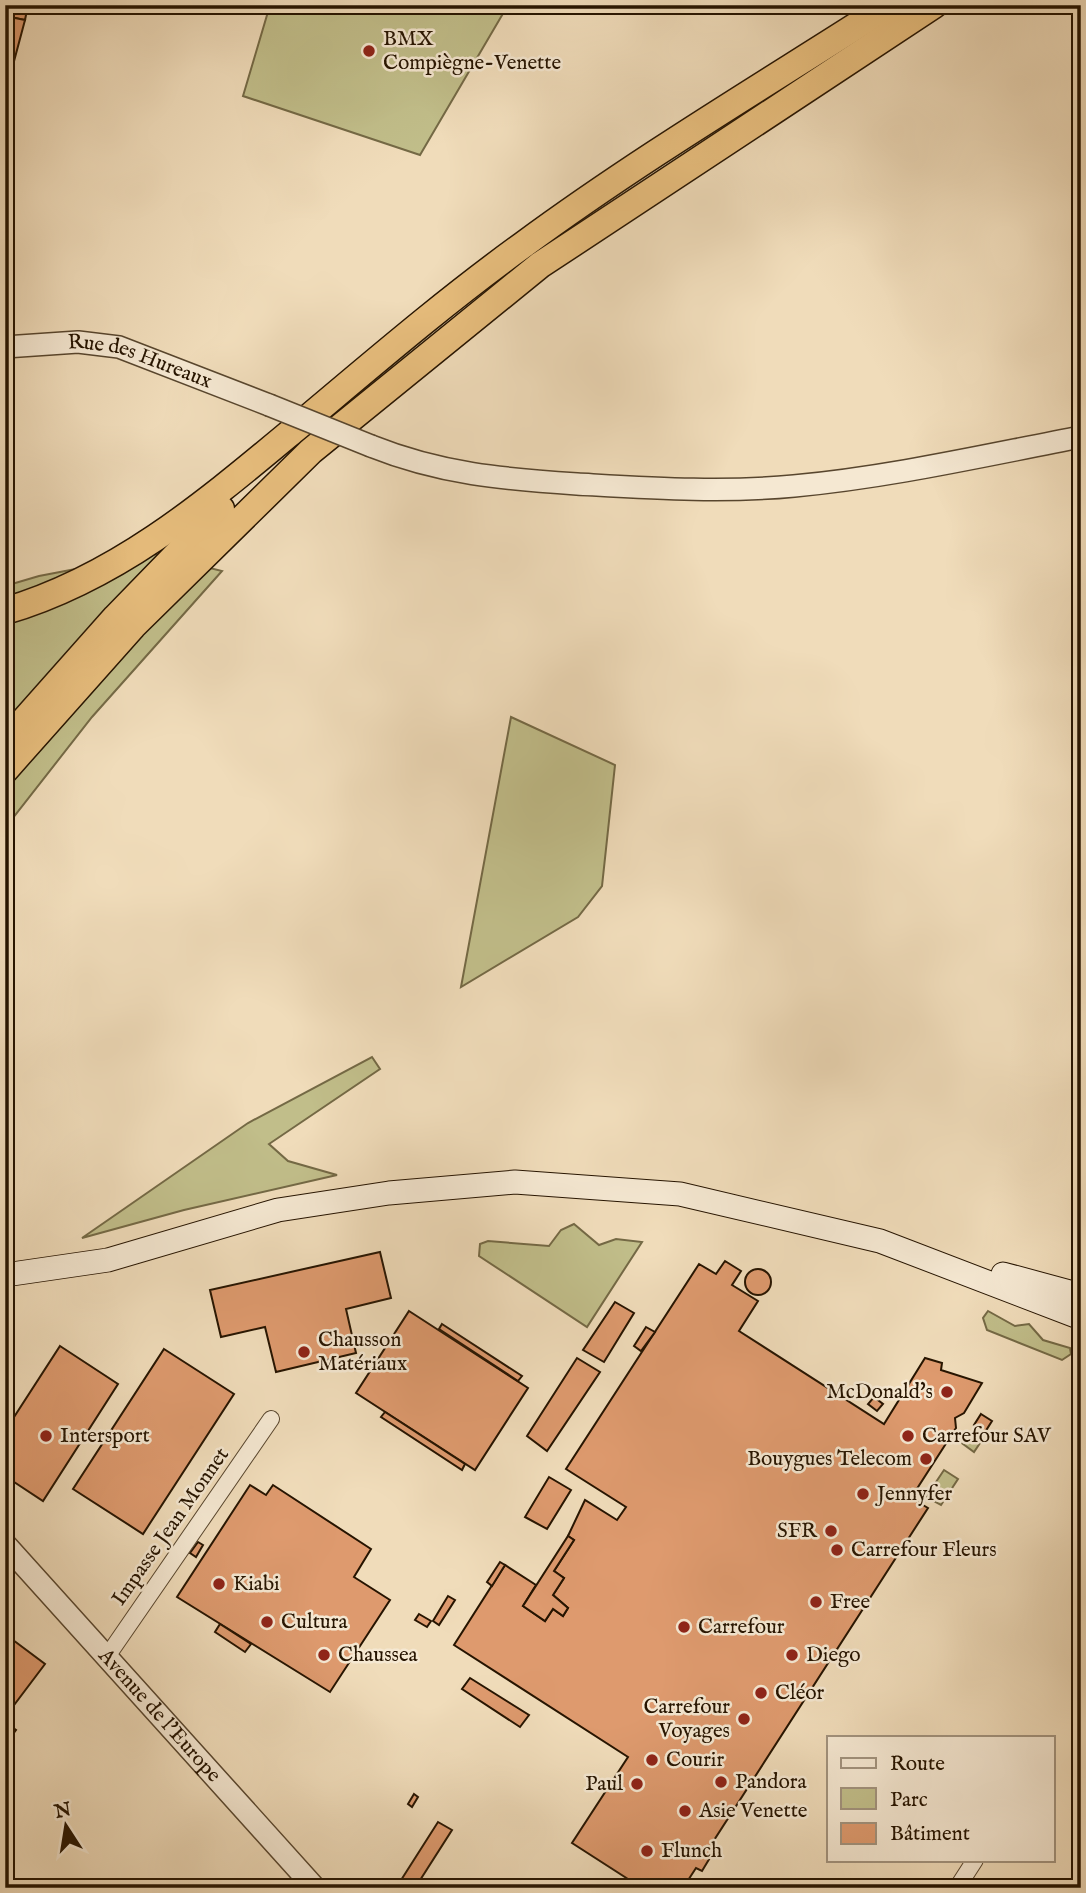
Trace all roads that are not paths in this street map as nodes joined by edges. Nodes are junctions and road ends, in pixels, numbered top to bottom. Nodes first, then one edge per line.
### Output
1 (889, 5) edge
2 (934, 5) edge
3 (414, 329) junction
4 (5, 347) edge
5 (1081, 436) edge
6 (5, 611) edge
7 (5, 741) edge
8 (5, 771) edge
9 (880, 1241) junction
10 (5, 1276) edge
11 (1081, 1295) edge
12 (1081, 1318) edge
13 (271, 1419) dead end
14 (5, 1544) edge
15 (106, 1658) junction
16 (974, 1862) edge
17 (315, 1888) edge
18 (957, 1888) edge

1 - 3 highway
2 - 8 highway
3 - 6 highway
3 - 7 highway
4 - 5 street, Rue des Hureaux, bridge
9 - 10 main road
9 - 11 main road
9 - 12 main road
13 - 15 street, Impasse Jean Monnet
14 - 15 street, Avenue de l'Europe
15 - 17 street, Avenue de l'Europe
16 - 18 street

